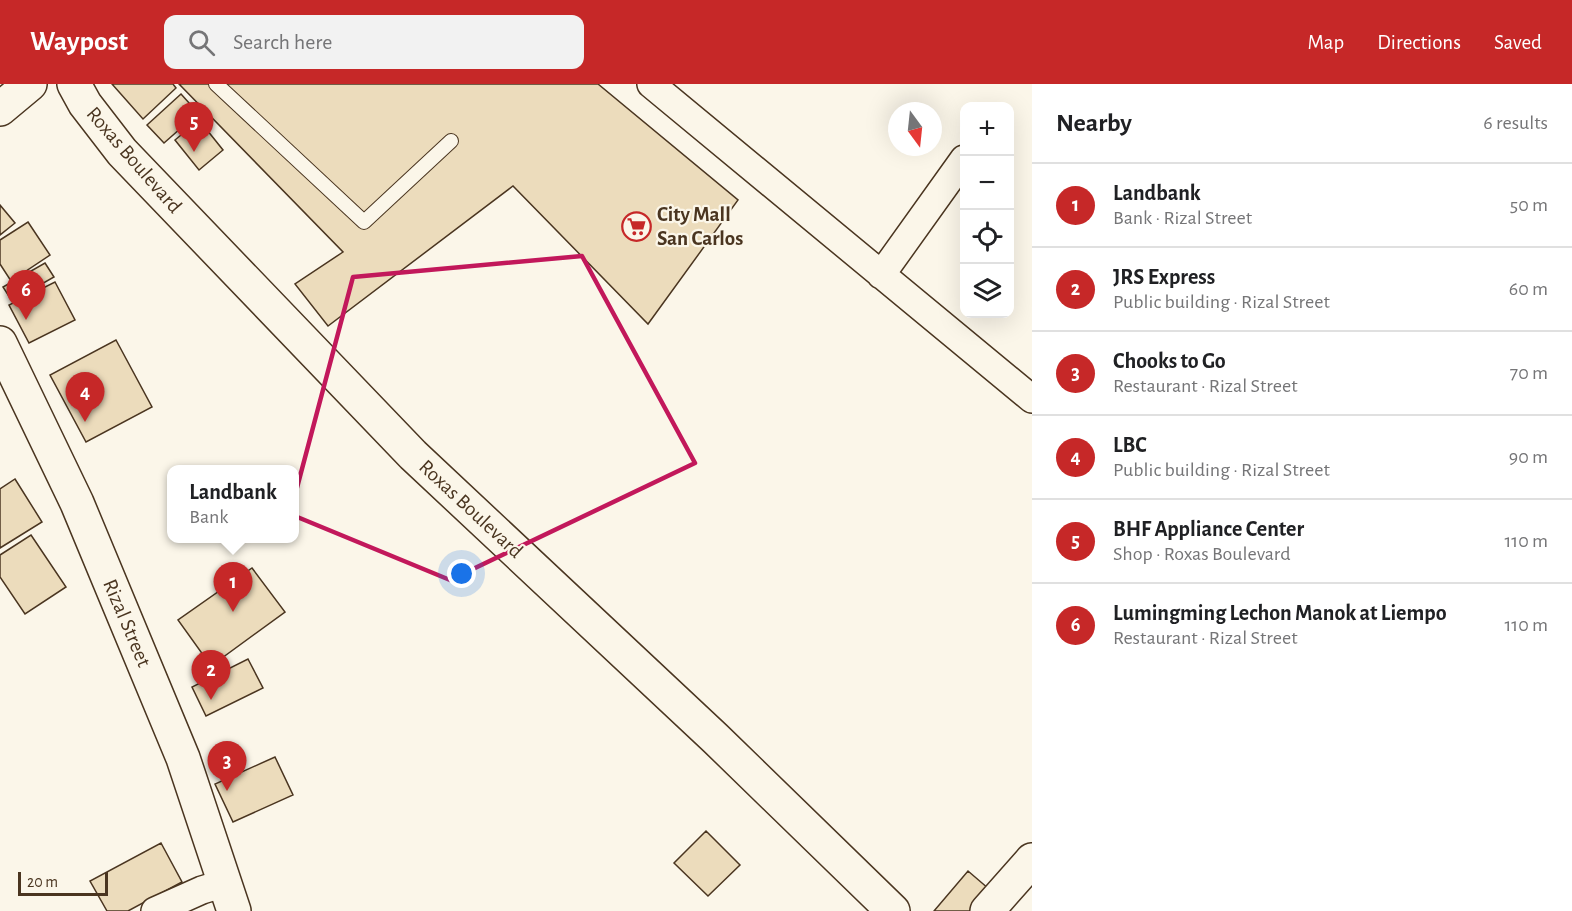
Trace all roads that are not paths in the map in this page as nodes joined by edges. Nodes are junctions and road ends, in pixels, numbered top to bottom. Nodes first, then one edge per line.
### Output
1 (30, 84) edge
2 (74, 84) edge
3 (216, 84) edge
4 (651, 84) edge
5 (0, 109) edge
6 (451, 141) dead end
7 (960, 165) edge
8 (881, 275) junction
9 (0, 343) edge
10 (1032, 399) edge
11 (1032, 860) edge
12 (230, 897) edge
13 (155, 911) edge
14 (893, 911) edge
15 (987, 911) edge

1 - 5 main road
2 - 14 main road, Roxas Boulevard
3 - 6 lane
4 - 8 street
7 - 8 street
8 - 10 street
9 - 12 main road, Rizal Street
11 - 15 main road
12 - 13 street

